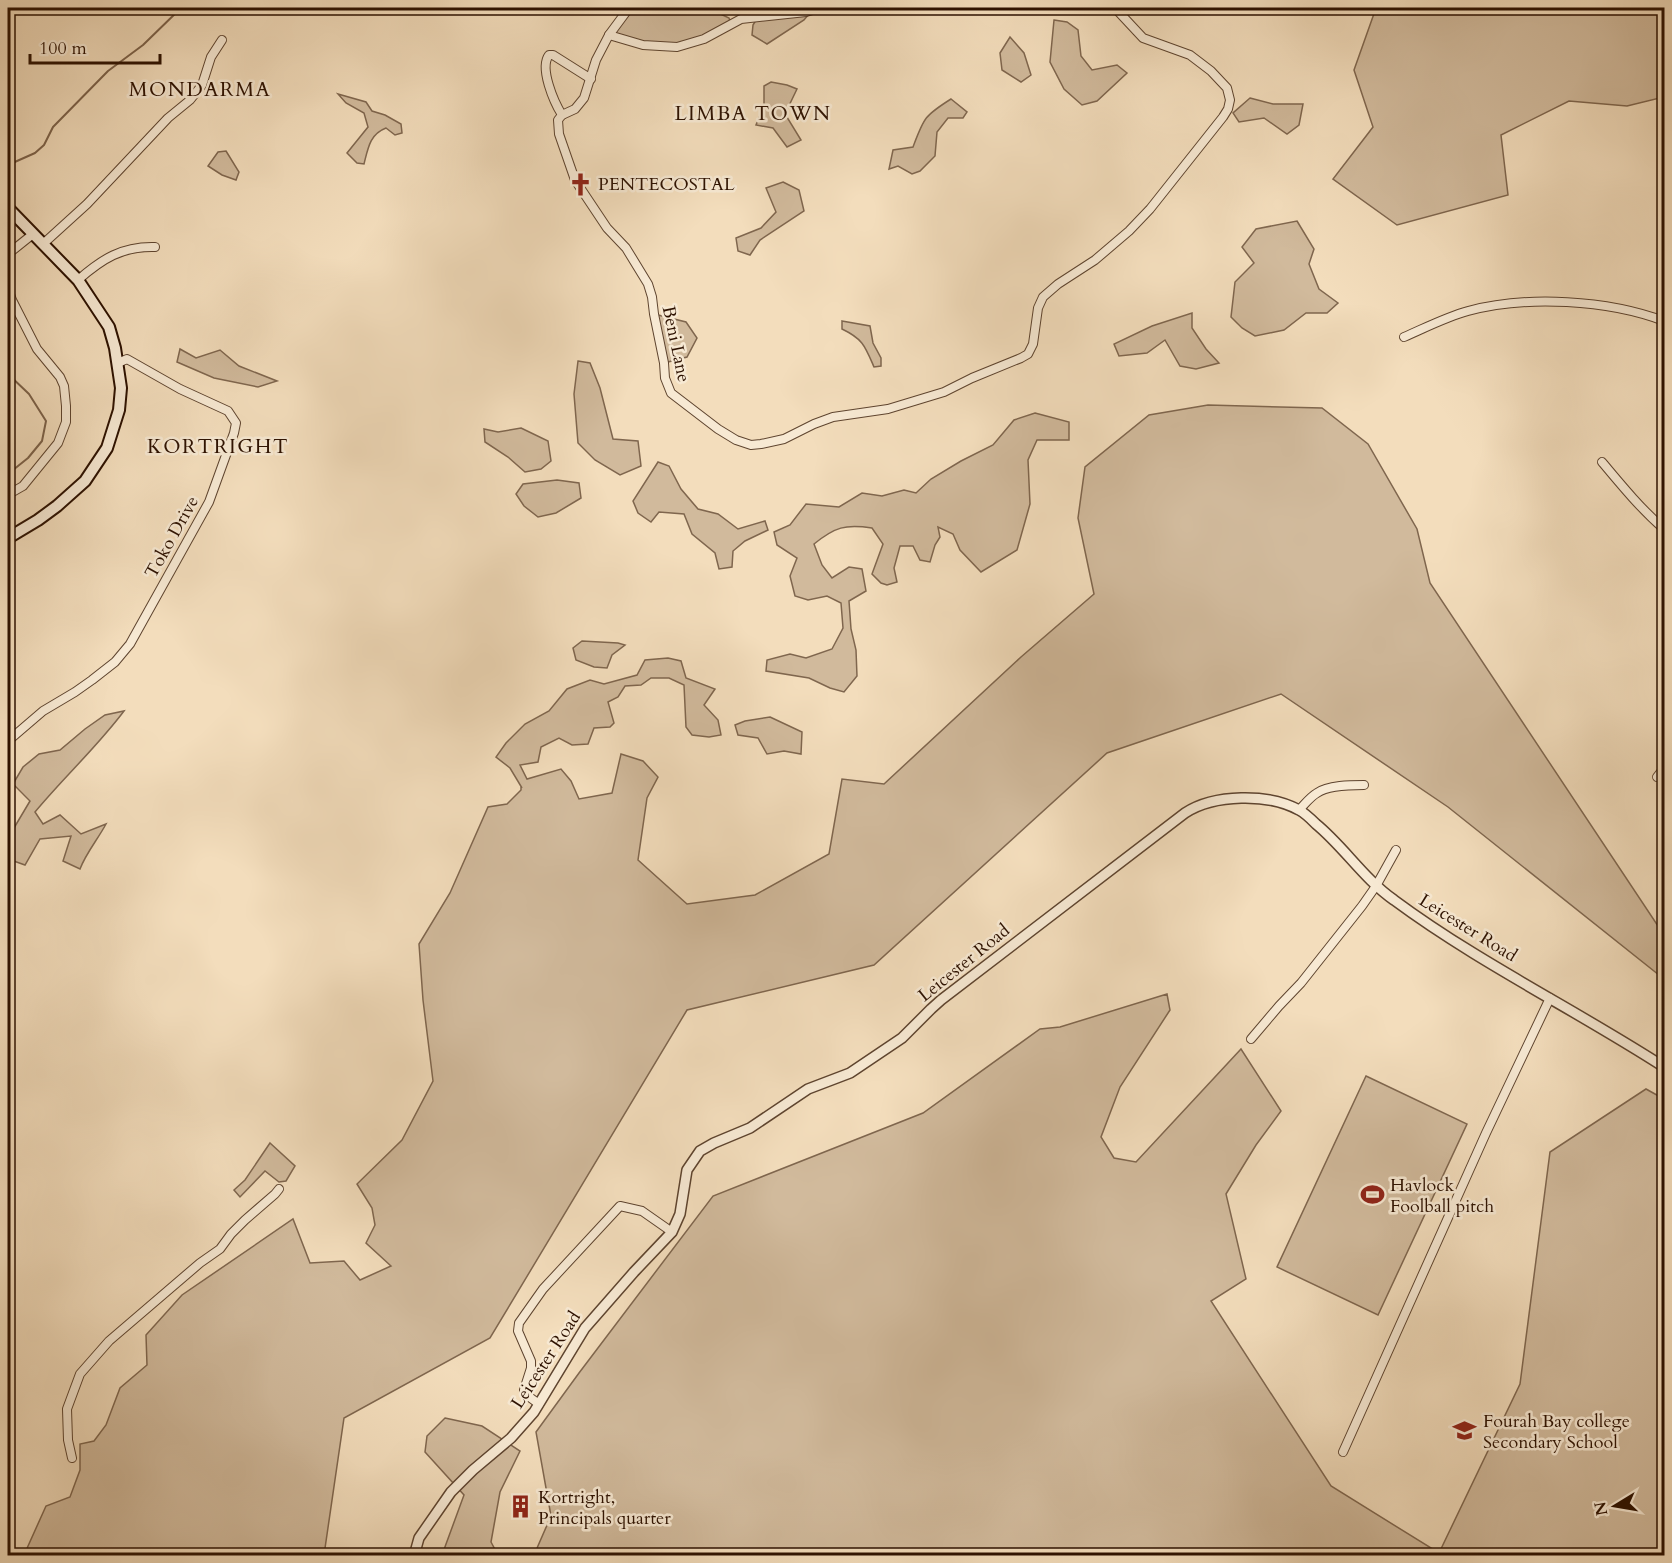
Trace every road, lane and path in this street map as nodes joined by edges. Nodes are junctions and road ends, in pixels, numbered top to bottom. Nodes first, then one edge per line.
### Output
1 (629, 8) edge
2 (819, 8) edge
3 (1115, 8) edge
4 (609, 35) junction
5 (222, 40) dead end
6 (591, 79) junction
7 (562, 115) junction
8 (8, 208) edge
9 (33, 234) junction
10 (44, 244) junction
11 (155, 247) dead end
12 (8, 254) edge
13 (78, 280) junction
14 (8, 288) edge
15 (1665, 321) edge
16 (1404, 337) dead end
17 (118, 363) junction
18 (1602, 462) dead end
19 (9, 494) dead end
20 (1665, 529) edge
21 (8, 538) edge
22 (8, 741) edge
23 (1665, 768) edge
24 (1657, 777) dead end
25 (1364, 786) dead end
26 (1299, 810) junction
27 (1396, 850) dead end
28 (1376, 886) junction
29 (1550, 998) junction
30 (1251, 1039) dead end
31 (1665, 1067) edge
32 (279, 1189) dead end
33 (672, 1232) junction
34 (539, 1404) junction
35 (1343, 1452) dead end
36 (72, 1458) dead end
37 (414, 1556) edge

1 - 4 street
2 - 4 street
3 - 7 street, Beni Lane
4 - 6 street
5 - 10 street
6 - 7 street
6 - 7 street
8 - 9 main road
9 - 10 main road
9 - 12 street
10 - 13 main road
11 - 13 street
13 - 17 main road
14 - 19 street
15 - 16 street
17 - 21 main road
17 - 22 street, Toko Drive
18 - 20 street
23 - 24 street
25 - 26 street
26 - 28 street, Leicester Road
26 - 33 street, Leicester Road
27 - 28 street
28 - 29 street, Leicester Road
28 - 30 street
29 - 31 street, Leicester Road
29 - 35 street
32 - 36 street
33 - 34 street, Leicester Road
33 - 34 street
34 - 37 street, Leicester Road

